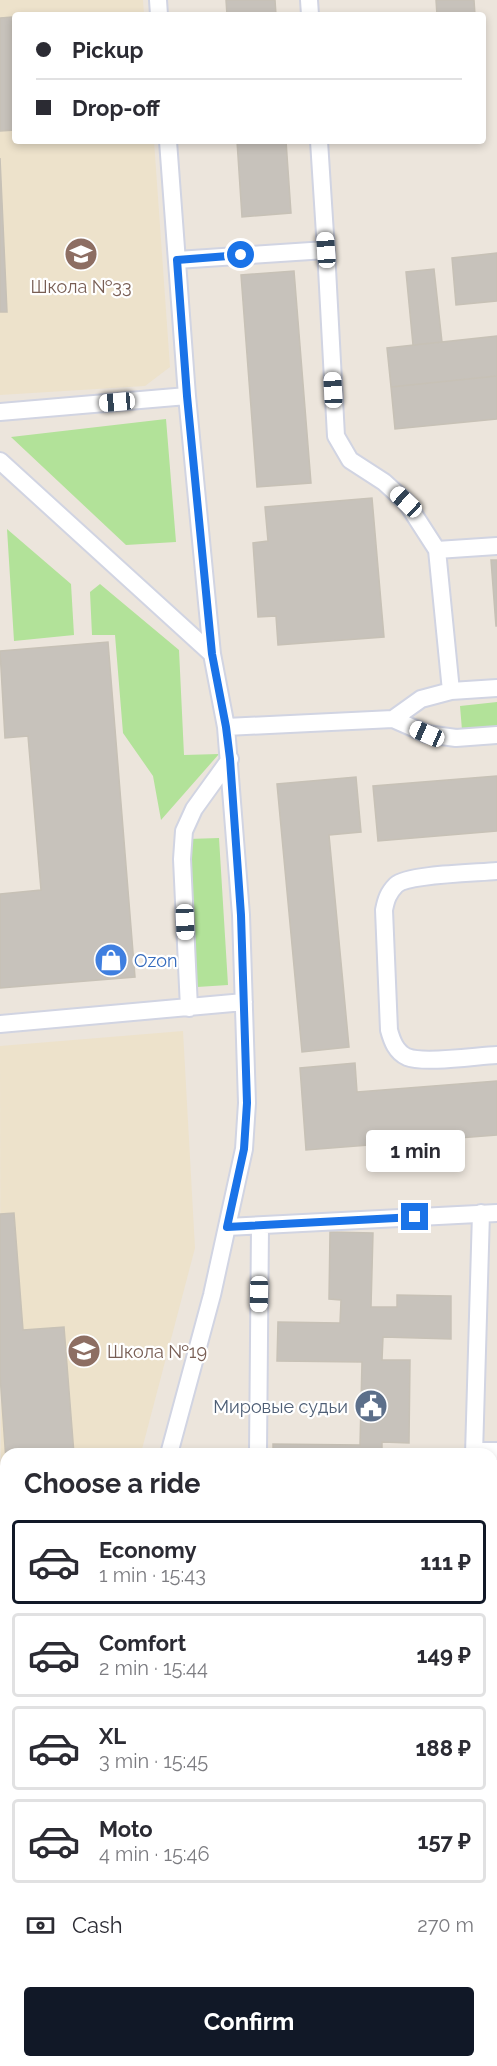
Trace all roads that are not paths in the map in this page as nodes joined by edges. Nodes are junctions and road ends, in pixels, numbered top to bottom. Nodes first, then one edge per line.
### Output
1 (168, 144) edge
2 (319, 144) edge
3 (326, 250) junction
4 (177, 260) junction
5 (187, 396) junction
6 (0, 412) edge
7 (0, 461) edge
8 (497, 546) edge
9 (437, 550) junction
10 (212, 654) junction
11 (497, 688) edge
12 (451, 692) junction
13 (393, 718) junction
14 (226, 727) junction
15 (497, 735) edge
16 (230, 759) junction
17 (497, 871) edge
18 (244, 1002) junction
19 (189, 1008) junction
20 (0, 1023) edge
21 (497, 1055) edge
22 (489, 1213) edge
23 (260, 1226) junction
24 (227, 1227) junction
25 (480, 1285) junction
26 (497, 1285) edge
27 (171, 1448) edge
28 (258, 1448) edge
29 (474, 1448) edge

1 - 4 lane
2 - 3 lane
3 - 4 lane
3 - 9 lane
4 - 5 lane
5 - 6 lane
5 - 10 lane
7 - 10 lane
8 - 9 lane
9 - 12 lane
10 - 14 lane
11 - 12 lane
12 - 13 lane
13 - 14 lane
13 - 15 lane
14 - 16 lane
16 - 18 lane
16 - 19 lane
17 - 21 lane
18 - 19 lane
18 - 24 lane
19 - 20 lane
22 - 23 lane
22 - 25 lane
23 - 24 lane
23 - 28 lane
24 - 27 lane
25 - 26 lane
25 - 29 lane

